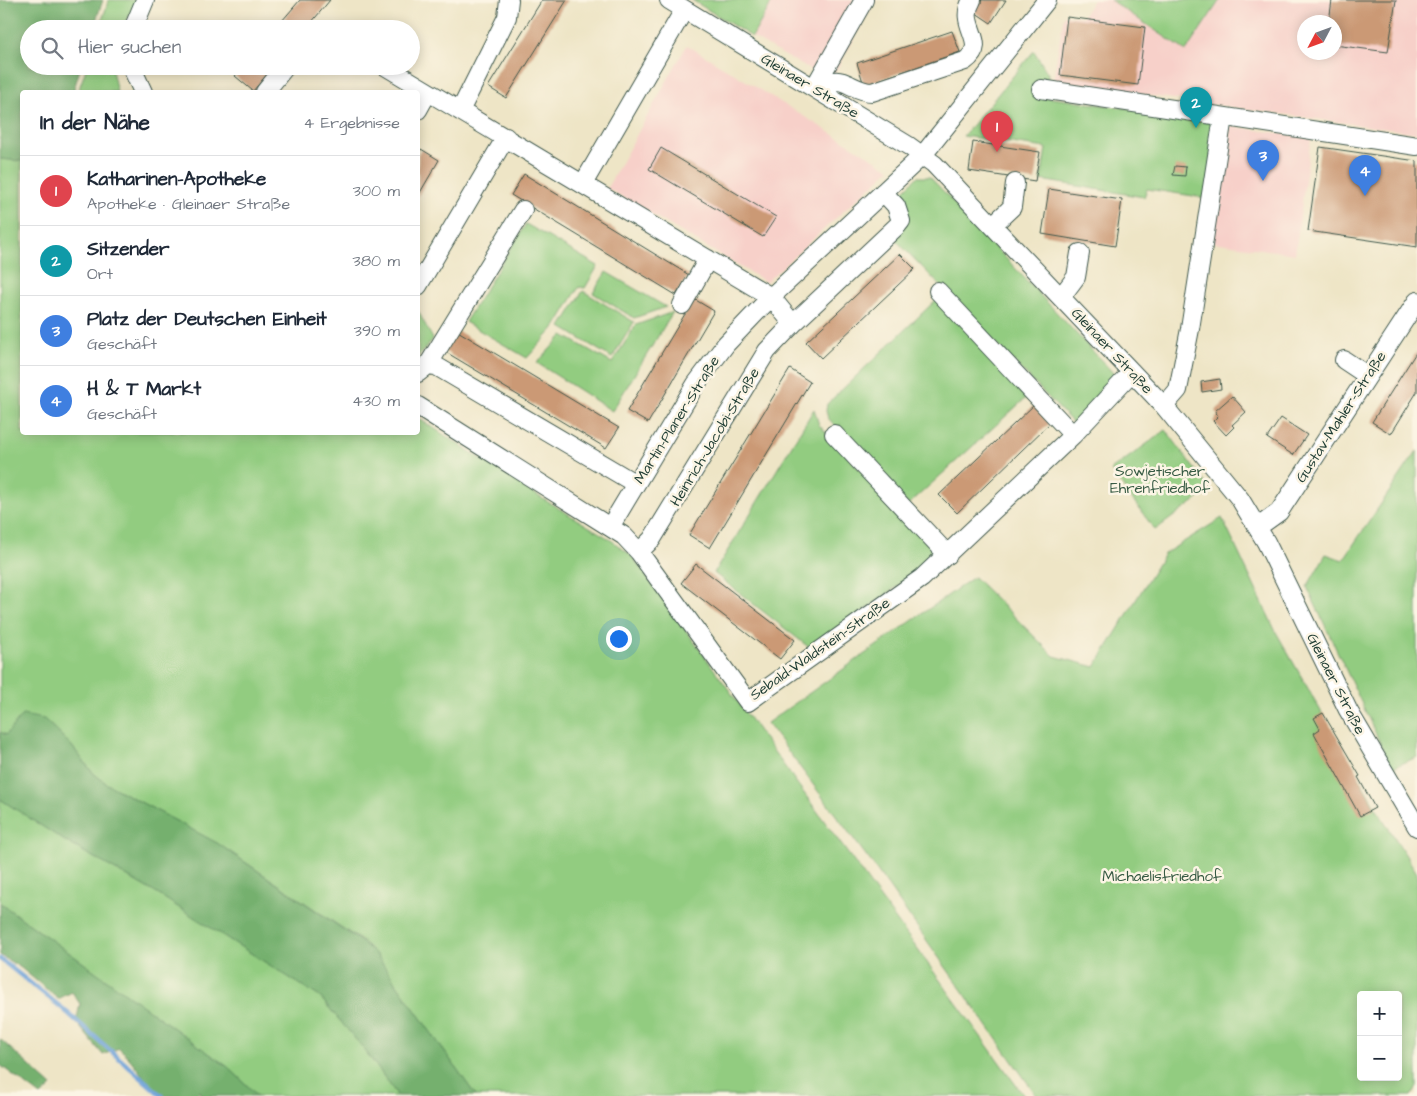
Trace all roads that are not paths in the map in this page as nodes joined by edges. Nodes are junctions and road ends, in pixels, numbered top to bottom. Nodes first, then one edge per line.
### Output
1 (145, 0) edge
2 (509, 0) edge
3 (669, 0) edge
4 (864, 0) edge
5 (972, 0) edge
6 (1047, 0) edge
7 (684, 10) junction
8 (136, 20) edge
9 (136, 75) edge
10 (278, 75) edge
11 (400, 75) edge
12 (1042, 89) dead end
13 (143, 90) edge
14 (266, 90) edge
15 (819, 91) junction
16 (428, 92) junction
17 (420, 106) edge
18 (460, 111) junction
19 (1222, 118) junction
20 (506, 138) junction
21 (1417, 146) edge
22 (923, 155) junction
23 (1016, 182) dead end
24 (583, 184) junction
25 (883, 192) junction
26 (523, 210) dead end
27 (993, 225) junction
28 (1080, 253) dead end
29 (708, 259) junction
30 (420, 283) edge
31 (938, 290) dead end
32 (771, 297) junction
33 (1061, 297) junction
34 (1417, 301) edge
35 (682, 305) dead end
36 (793, 324) junction
37 (1344, 360) dead end
38 (423, 369) edge
39 (1132, 372) junction
40 (1368, 376) junction
41 (1164, 406) junction
42 (420, 407) edge
43 (834, 434) dead end
44 (1073, 435) junction
45 (636, 484) junction
46 (610, 527) junction
47 (1258, 527) junction
48 (639, 552) junction
49 (948, 555) junction
50 (1417, 827) edge

1 - 8 street
2 - 18 street
3 - 7 street, Gleinaer Straße
4 - 15 street
5 - 15 street
6 - 22 street, Martin-Planer-Straße
7 - 15 street, Gleinaer Straße
7 - 24 street
9 - 13 street
10 - 14 street
11 - 16 street
12 - 19 street
15 - 22 street, Gleinaer Straße
16 - 17 street
16 - 18 street
18 - 20 street
19 - 21 street
19 - 41 street
20 - 24 street
20 - 30 street
22 - 25 street, Martin-Planer-Straße
22 - 27 street, Gleinaer Straße
23 - 27 street
24 - 29 street
25 - 32 street, Martin-Planer-Straße
25 - 36 street, Heinrich-Jacobi-Straße
26 - 38 street
27 - 33 street, Gleinaer Straße
28 - 33 street
29 - 32 street
29 - 35 street
31 - 44 street
32 - 36 street
32 - 45 street, Martin-Planer-Straße
33 - 39 street, Gleinaer Straße
34 - 40 street, Gustav-Mahler-Straße
36 - 48 street, Heinrich-Jacobi-Straße
37 - 40 street
38 - 45 street
39 - 41 street, Gleinaer Straße
39 - 44 street, Sebald-Waldstein-Straße
40 - 47 street, Gustav-Mahler-Straße
41 - 47 street, Gleinaer Straße
42 - 46 street, Sebald-Waldstein-Straße
43 - 49 street
44 - 49 street, Sebald-Waldstein-Straße
45 - 46 street, Martin-Planer-Straße
46 - 48 street, Sebald-Waldstein-Straße
47 - 50 street, Gleinaer Straße
48 - 49 street, Sebald-Waldstein-Straße

